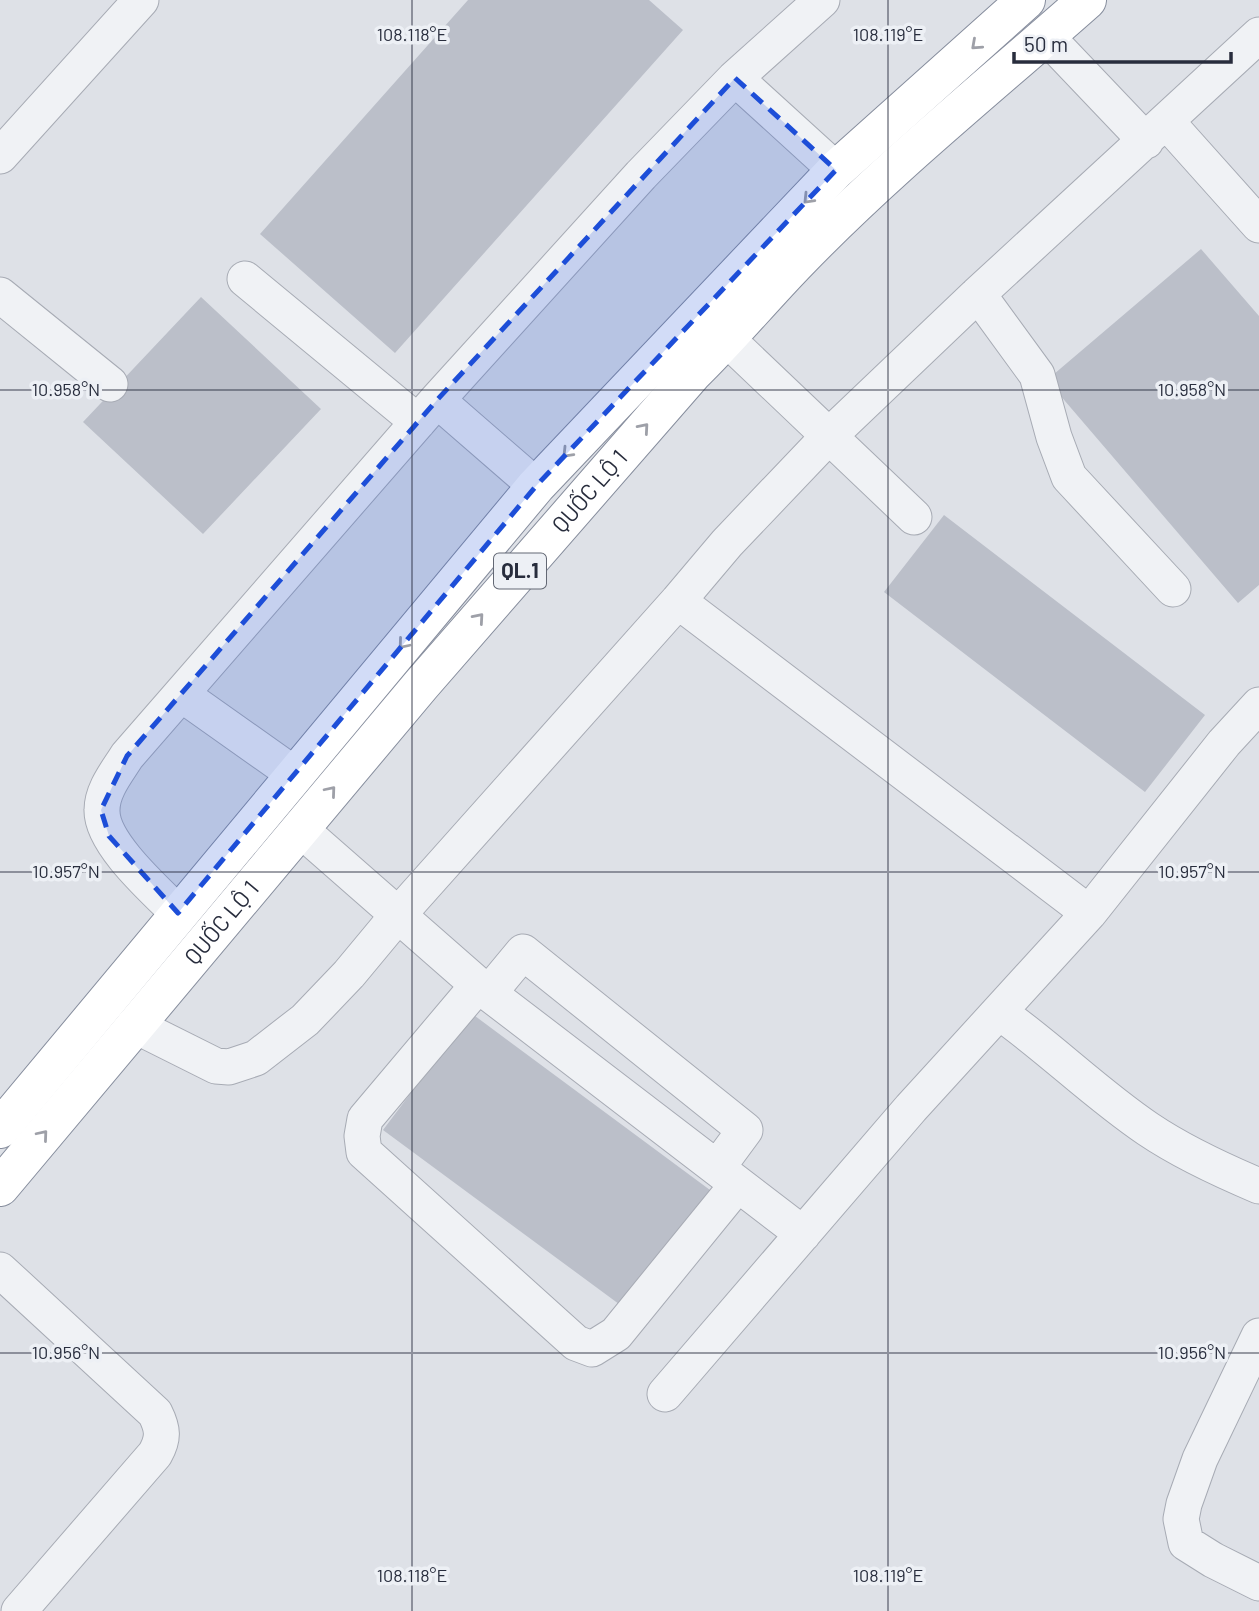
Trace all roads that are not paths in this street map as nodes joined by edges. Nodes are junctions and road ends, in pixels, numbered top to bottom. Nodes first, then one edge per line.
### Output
1 (141, 0) edge
2 (822, 0) edge
3 (1026, 0) edge
4 (1087, 0) edge
5 (1259, 35) edge
6 (1046, 36) junction
7 (734, 78) junction
8 (1156, 131) junction
9 (0, 156) edge
10 (836, 170) junction
11 (1259, 225) edge
12 (244, 279) dead end
13 (978, 294) junction
14 (0, 295) edge
15 (727, 339) junction
16 (110, 384) dead end
17 (428, 411) junction
18 (828, 437) junction
19 (536, 486) junction
20 (914, 517) dead end
21 (1173, 589) dead end
22 (678, 601) junction
23 (181, 694) junction
24 (1259, 705) edge
25 (293, 774) junction
26 (300, 829) junction
27 (178, 913) junction
28 (1089, 913) junction
29 (398, 915) junction
30 (483, 989) junction
31 (999, 1012) junction
32 (134, 1025) junction
33 (0, 1129) edge
34 (727, 1176) junction
35 (1259, 1185) edge
36 (0, 1187) edge
37 (803, 1234) junction
38 (0, 1270) edge
39 (1257, 1346) edge
40 (665, 1394) dead end
41 (1259, 1583) edge
42 (19, 1611) edge

1 - 9 street
2 - 7 street
3 -> 10 highway, QUỐC LỘ 1 / QL.1
4 - 6 highway, QUỐC LỘ 1 / QL.1
5 - 8 street
6 - 8 street
6 - 15 highway, QUỐC LỘ 1 / QL.1
7 - 10 street
7 - 17 street
8 - 11 street
8 - 13 street
10 -> 19 highway, QUỐC LỘ 1 / QL.1
12 - 17 street
13 - 18 street
13 - 21 street
14 - 16 street
15 - 18 street
26 -> 15 highway, QUỐC LỘ 1 / QL.1
17 - 19 street
17 - 23 street
18 - 20 street
18 - 22 street
19 -> 25 highway, QUỐC LỘ 1 / QL.1
22 - 28 street
22 - 29 street
23 - 25 street
23 - 27 street
24 - 28 street
25 - 27 highway, QUỐC LỘ 1 / QL.1
26 - 29 street
26 - 32 highway, QUỐC LỘ 1 / QL.1
27 - 33 highway, QUỐC LỘ 1 / QL.1
28 - 31 street
29 - 30 street
29 - 32 street
30 - 34 street
30 - 34 street
30 - 34 street
31 - 35 street
31 - 37 street
36 -> 32 highway, QUỐC LỘ 1 / QL.1
34 - 37 street
37 - 40 street
38 - 42 street
39 - 41 street

